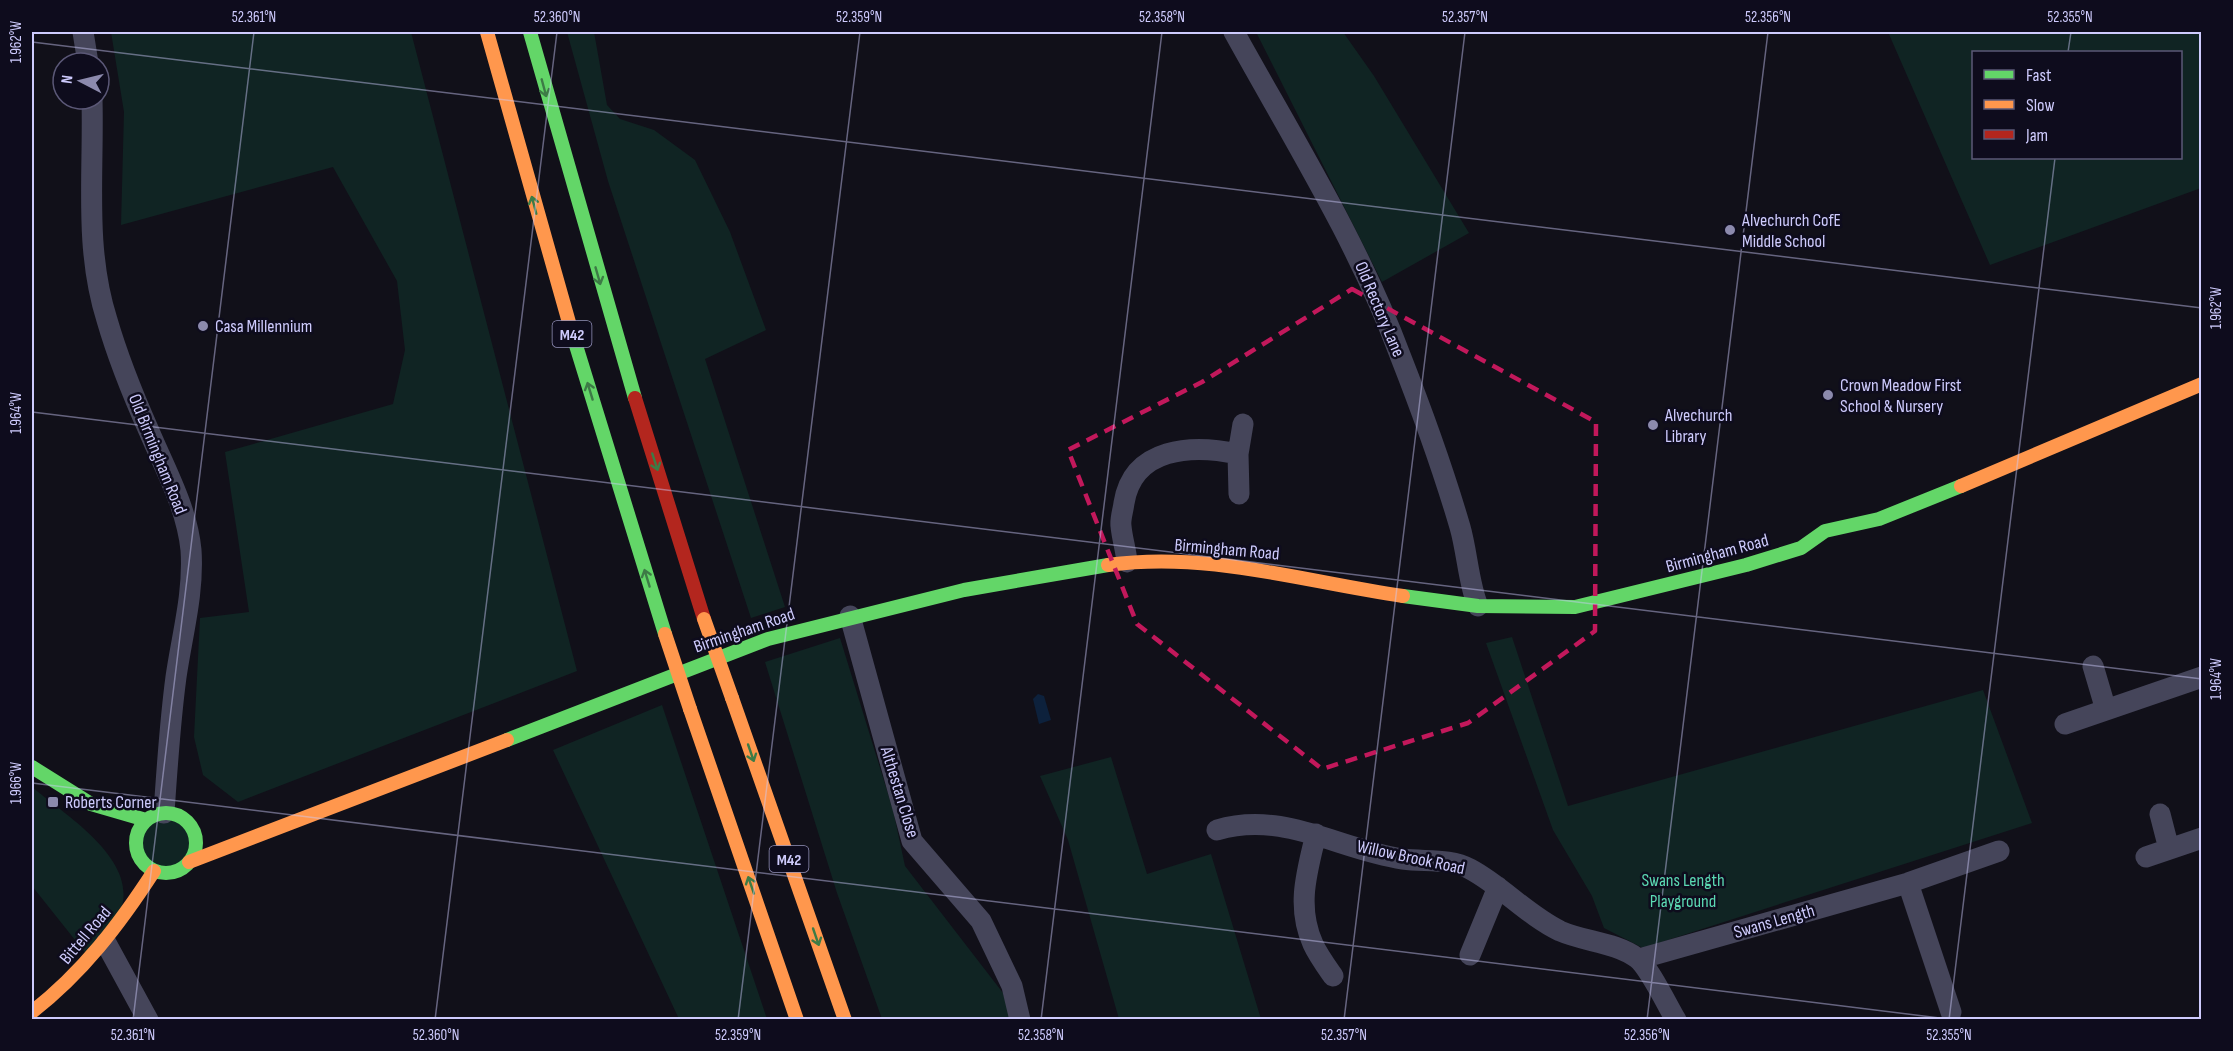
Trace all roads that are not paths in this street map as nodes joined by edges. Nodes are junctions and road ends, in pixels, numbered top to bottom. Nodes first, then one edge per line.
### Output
1 (83, 32) edge
2 (487, 32) edge
3 (530, 32) edge
4 (1234, 32) edge
5 (86, 51) edge
6 (92, 111) edge
7 (2202, 384) edge
8 (1243, 424) dead end
9 (1238, 454) junction
10 (1239, 494) dead end
11 (1127, 562) junction
12 (1478, 606) junction
13 (850, 616) junction
14 (2093, 666) dead end
15 (2202, 677) edge
16 (2106, 710) junction
17 (2065, 724) dead end
18 (32, 767) edge
19 (91, 804) junction
20 (2160, 814) dead end
21 (155, 816) junction
22 (1218, 830) dead end
23 (205, 832) junction
24 (1316, 834) junction
25 (2202, 838) edge
26 (251, 840) junction
27 (2169, 849) junction
28 (1999, 852) dead end
29 (139, 857) junction
30 (2146, 857) dead end
31 (189, 862) junction
32 (154, 870) junction
33 (1908, 883) junction
34 (1498, 887) junction
35 (106, 944) junction
36 (1631, 954) junction
37 (1470, 955) dead end
38 (1333, 976) dead end
39 (32, 1012) edge
40 (1952, 1012) dead end
41 (1025, 1014) edge
42 (148, 1020) edge
43 (797, 1020) edge
44 (845, 1020) edge
45 (1676, 1020) edge

1 - 5 street
43 -> 2 main road, M42, bridge
3 -> 44 main road, M42, bridge
4 - 12 street, Old Rectory Lane
6 - 21 street, Old Birmingham Road
7 - 12 main road, Birmingham Road
8 - 9 street
9 - 10 street
9 - 11 street
11 - 12 main road, Birmingham Road
11 - 13 main road, Birmingham Road
13 - 26 main road, Birmingham Road
13 - 41 street, Althestan Close
14 - 16 street
15 - 16 street
16 - 17 street
18 - 19 main road
19 - 21 main road
19 - 29 main road
20 - 27 street
21 - 23 main road
21 - 29 main road
22 - 24 street, Willow Brook Road
23 - 26 main road
23 - 31 main road
24 - 34 street, Willow Brook Road
24 - 38 street
25 - 27 street
26 - 31 main road, Birmingham Road
27 - 30 street
28 - 33 street, Swans Length
29 - 32 main road
31 - 32 main road
32 - 35 main road, Bittell Road
33 - 36 street, Swans Length
33 - 40 street
34 - 36 street, Willow Brook Road
34 - 37 street
35 - 39 main road, Bittell Road
35 - 42 street
36 - 45 street

